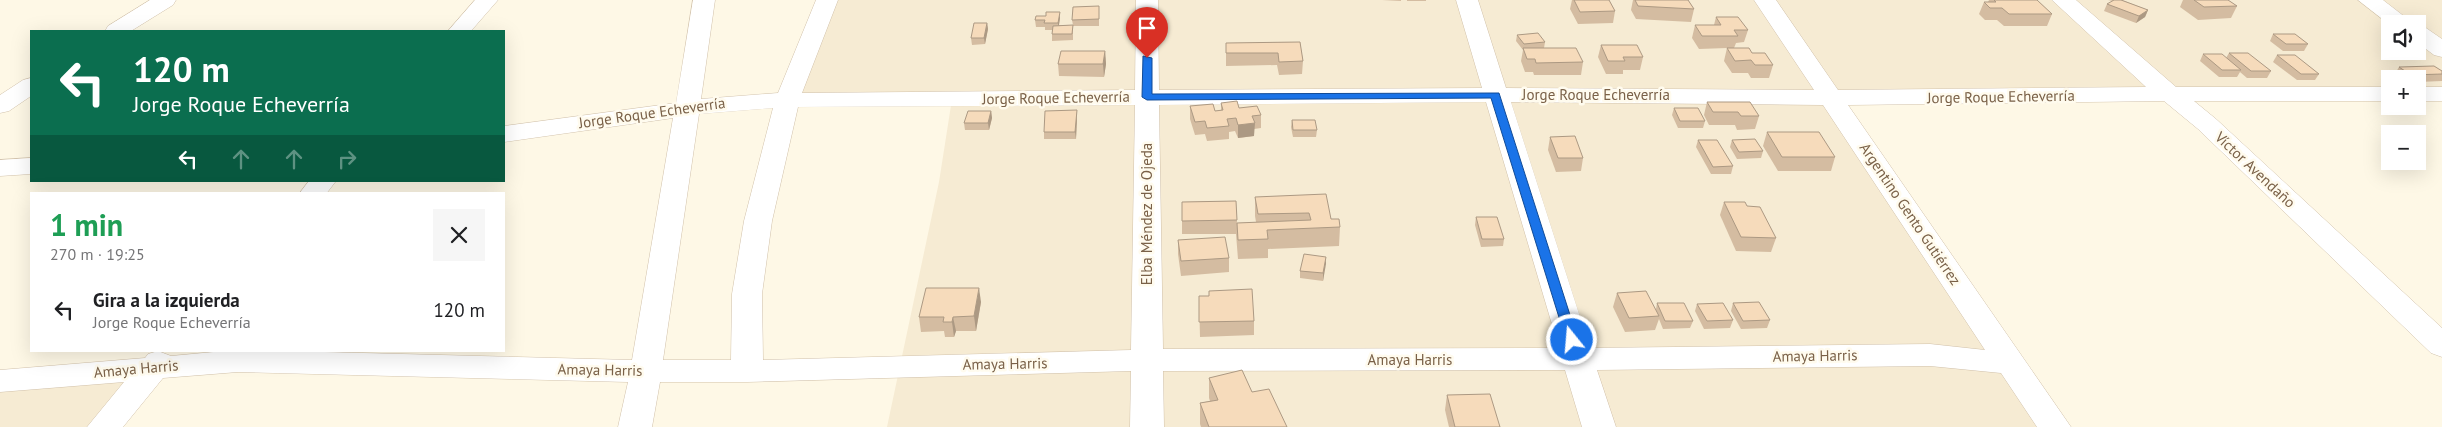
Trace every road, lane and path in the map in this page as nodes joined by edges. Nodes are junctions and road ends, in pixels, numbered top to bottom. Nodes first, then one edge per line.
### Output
1 (165, 0) edge
2 (487, 0) edge
3 (704, 0) edge
4 (826, 0) edge
5 (1147, 0) edge
6 (1467, 0) edge
7 (1766, 0) edge
8 (2063, 0) edge
9 (2369, 0) edge
10 (2391, 15) edge
11 (118, 30) edge
12 (460, 30) edge
13 (2426, 39) edge
14 (2442, 50) edge
15 (30, 86) edge
16 (2170, 94) junction
17 (2381, 94) edge
18 (2426, 94) edge
19 (2442, 94) edge
20 (1496, 95) junction
21 (1147, 97) junction
22 (1830, 97) junction
23 (787, 100) junction
24 (0, 106) edge
25 (688, 108) junction
26 (505, 134) edge
27 (30, 166) edge
28 (0, 168) edge
29 (322, 182) edge
30 (314, 192) edge
31 (2442, 346) edge
32 (1578, 359) junction
33 (160, 360) edge
34 (1148, 360) junction
35 (2010, 363) junction
36 (646, 371) junction
37 (746, 371) junction
38 (0, 381) edge
39 (104, 427) edge
40 (635, 427) edge
41 (1148, 427) edge
42 (1599, 427) edge
43 (2054, 427) edge

1 - 11 street
2 - 12 street
3 - 25 street
4 - 23 street
5 - 21 street, Elba Méndez de Ojeda
6 - 20 street
7 - 22 street, Argentino Gento Gutiérrez
8 - 16 street, Víctor Avendaño
9 - 10 street
13 - 14 street
15 - 24 street
16 - 17 street, Jorge Roque Echeverría
16 - 22 street, Jorge Roque Echeverría
16 - 31 street, Víctor Avendaño
18 - 19 street
20 - 21 street, Jorge Roque Echeverría
20 - 22 street, Jorge Roque Echeverría
20 - 32 street
21 - 23 street, Jorge Roque Echeverría
21 - 34 street, Elba Méndez de Ojeda
22 - 35 street, Argentino Gento Gutiérrez
23 - 25 street, Jorge Roque Echeverría
23 - 37 street
25 - 26 street, Jorge Roque Echeverría
25 - 36 street
27 - 28 street
29 - 30 street
32 - 34 street, Amaya Harris
32 - 35 street, Amaya Harris
32 - 42 street
33 - 36 street, Amaya Harris
33 - 38 street, Amaya Harris
33 - 39 street
34 - 37 street, Amaya Harris
34 - 41 street, Elba Méndez de Ojeda
35 - 43 street, Argentino Gento Gutiérrez
36 - 37 street, Amaya Harris
36 - 40 street

